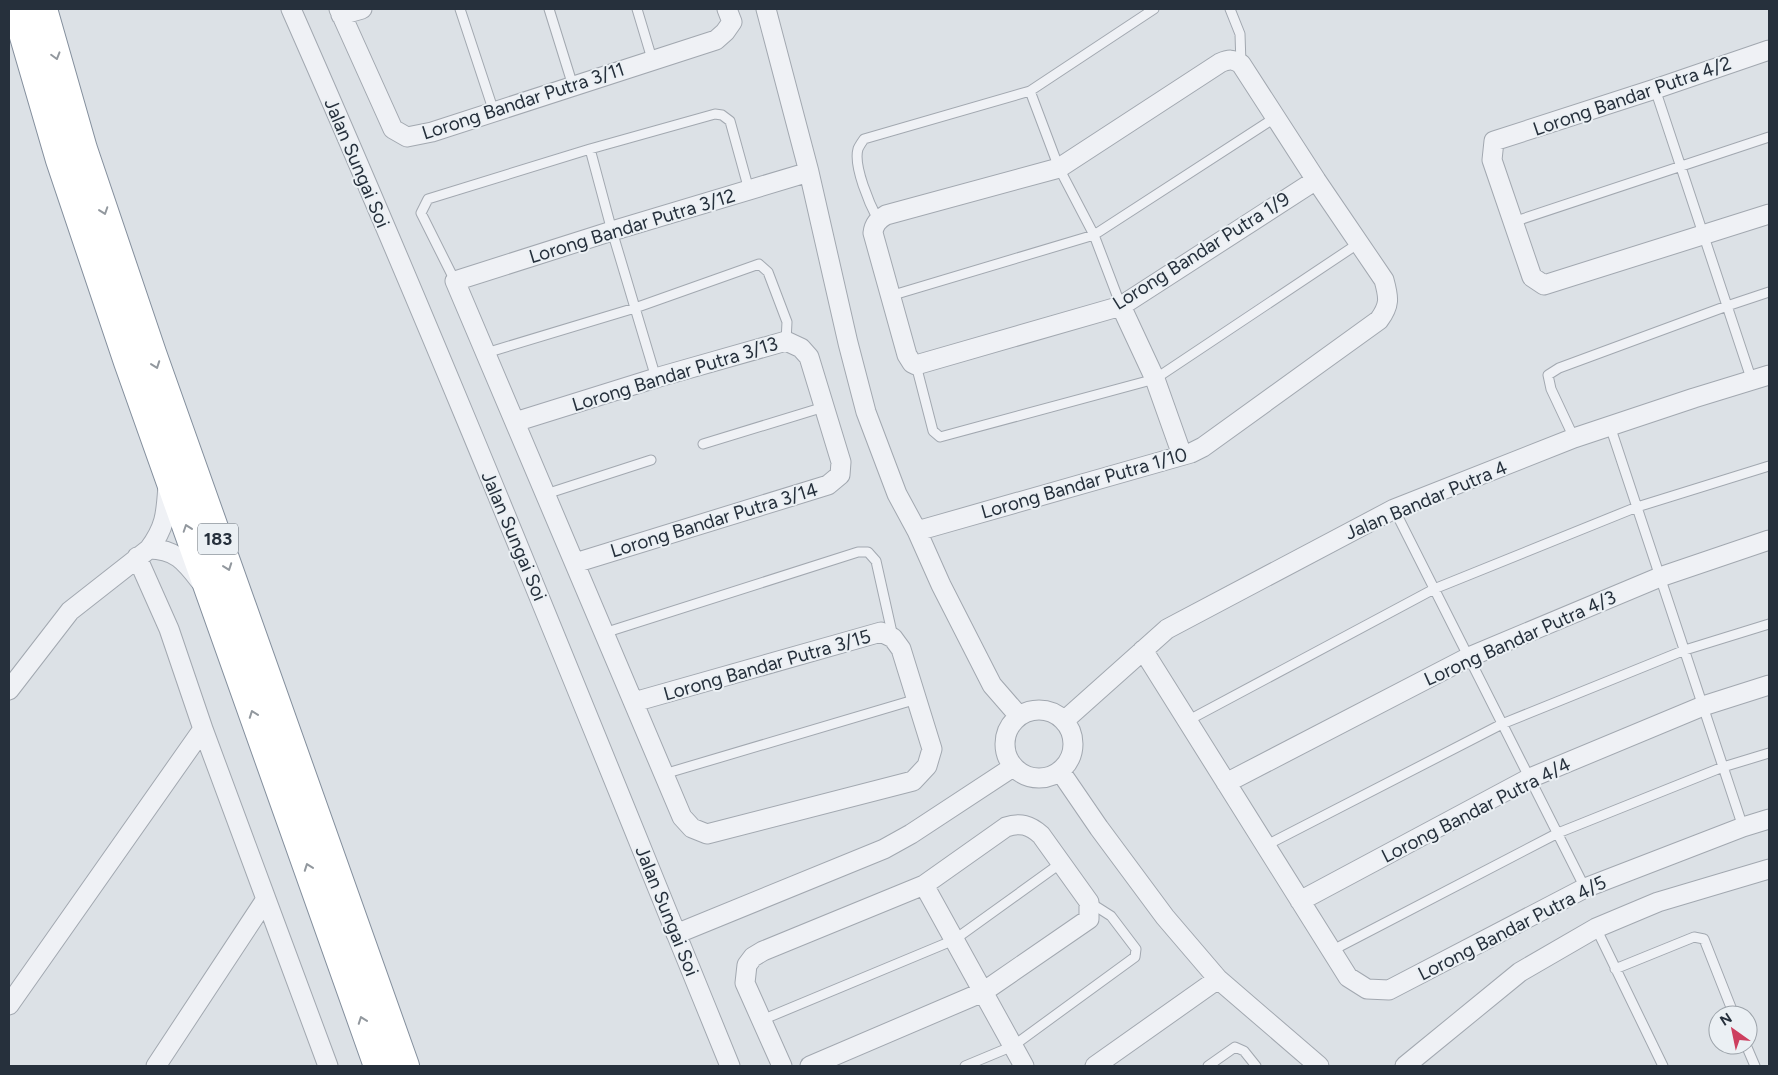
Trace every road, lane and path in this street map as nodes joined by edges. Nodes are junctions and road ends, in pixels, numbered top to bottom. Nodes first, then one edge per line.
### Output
1 (16, 9) edge
2 (43, 9) edge
3 (290, 9) edge
4 (362, 9) edge
5 (460, 9) edge
6 (549, 9) edge
7 (637, 9) edge
8 (727, 9) edge
9 (766, 9) edge
10 (1154, 9) edge
11 (1230, 9) edge
12 (340, 12) edge
13 (1769, 50) edge
14 (652, 59) junction
15 (1241, 64) junction
16 (573, 86) junction
17 (1655, 89) junction
18 (1030, 91) junction
19 (494, 112) junction
20 (1276, 117) junction
21 (1769, 137) edge
22 (590, 149) junction
23 (1680, 166) junction
24 (1059, 168) junction
25 (809, 172) junction
26 (1316, 180) junction
27 (749, 190) junction
28 (1769, 214) edge
29 (878, 220) junction
30 (1513, 222) junction
31 (612, 231) junction
32 (1094, 235) junction
33 (1703, 235) junction
34 (1359, 243) junction
35 (455, 281) junction
36 (1769, 292) edge
37 (890, 296) junction
38 (1121, 306) junction
39 (1727, 306) junction
40 (636, 308) junction
41 (786, 341) junction
42 (486, 353) junction
43 (914, 364) junction
44 (656, 378) junction
45 (1760, 378) edge
46 (1155, 379) junction
47 (824, 407) junction
48 (515, 422) junction
49 (1610, 426) junction
50 (1574, 438) junction
51 (703, 444) dead end
52 (1182, 455) junction
53 (651, 460) dead end
54 (1769, 466) edge
55 (169, 476) junction
56 (546, 494) junction
57 (1637, 507) junction
58 (1394, 510) junction
59 (917, 531) junction
60 (1769, 540) edge
61 (143, 553) junction
62 (575, 563) junction
63 (1660, 576) junction
64 (1434, 589) junction
65 (211, 594) junction
66 (1769, 624) edge
67 (604, 633) junction
68 (893, 638) junction
69 (1143, 650) junction
70 (1685, 650) junction
71 (1469, 657) junction
72 (1769, 685) edge
73 (9, 690) edge
74 (917, 699) junction
75 (634, 702) junction
76 (1703, 706) junction
77 (1019, 716) junction
78 (1065, 720) junction
79 (1187, 721) junction
80 (1502, 724) junction
81 (203, 728) junction
82 (1769, 753) edge
83 (1013, 766) junction
84 (1723, 767) junction
85 (1060, 771) junction
86 (664, 774) junction
87 (1530, 778) junction
88 (1226, 783) junction
89 (1768, 824) edge
90 (1743, 828) junction
91 (1558, 833) junction
92 (1265, 846) junction
93 (1061, 863) junction
94 (1769, 869) edge
95 (924, 885) junction
96 (1585, 888) junction
97 (266, 899) junction
98 (1300, 901) junction
99 (1089, 902) junction
100 (1596, 928) junction
101 (676, 934) junction
102 (954, 940) junction
103 (1331, 951) junction
104 (1615, 969) junction
105 (1218, 979) junction
106 (983, 992) junction
107 (9, 1005) edge
108 (1730, 1005) edge
109 (762, 1020) junction
110 (1013, 1046) junction
111 (156, 1066) edge
112 (328, 1066) edge
113 (378, 1066) edge
114 (405, 1066) edge
115 (730, 1066) edge
116 (782, 1066) edge
117 (810, 1066) edge
118 (965, 1066) edge
119 (1024, 1066) edge
120 (1095, 1066) edge
121 (1208, 1066) edge
122 (1256, 1066) edge
123 (1319, 1066) edge
124 (1405, 1066) edge
125 (1662, 1066) edge

1 - 55 highway, 183
2 -> 114 highway, 183
3 - 101 street, Jalan Sungai Soi
4 - 12 street
5 - 19 lane
6 - 16 lane
7 - 14 lane
8 - 14 street, Lorong Bandar Putra 3/11
9 - 25 street
10 - 18 lane
11 - 15 lane
12 - 19 street, Lorong Bandar Putra 3/11
13 - 17 street, Lorong Bandar Putra 4/2
14 - 16 street, Lorong Bandar Putra 3/11
15 - 20 street
15 - 24 street
16 - 19 street, Lorong Bandar Putra 3/11
17 - 23 lane
17 - 30 street, Lorong Bandar Putra 4/2
18 - 24 lane
18 - 29 lane
20 - 26 street
20 - 32 lane
21 - 23 lane
22 - 27 lane
22 - 31 lane
22 - 35 lane
23 - 30 lane
23 - 33 lane
24 - 29 street
24 - 32 lane
25 - 27 street, Lorong Bandar Putra 3/12
25 - 59 street
26 - 34 street
26 - 38 street, Lorong Bandar Putra 1/9
27 - 31 street, Lorong Bandar Putra 3/12
28 - 33 street
29 - 37 street
30 - 33 street
31 - 35 street, Lorong Bandar Putra 3/12
31 - 40 lane
32 - 37 lane
32 - 38 lane
33 - 39 lane
34 - 46 lane
34 - 52 street, Lorong Bandar Putra 1/10
35 - 42 street
36 - 39 lane
37 - 43 street
38 - 43 street, Lorong Bandar Putra 1/9
38 - 46 street
39 - 45 lane
39 - 50 lane
40 - 41 lane
40 - 42 lane
40 - 44 lane
41 - 44 street, Lorong Bandar Putra 3/13
41 - 47 street, Lorong Bandar Putra 3/13
42 - 48 street
43 - 46 lane
44 - 48 street, Lorong Bandar Putra 3/13
45 - 49 street, Jalan Bandar Putra 4
46 - 52 street
47 - 51 lane
47 - 62 street, Lorong Bandar Putra 3/14
48 - 56 street
49 - 50 street, Jalan Bandar Putra 4
49 - 57 lane
50 - 58 street, Jalan Bandar Putra 4
52 - 59 street, Lorong Bandar Putra 1/10
53 - 56 lane
54 - 57 lane
55 - 61 street
65 -> 55 highway, 183
56 - 62 street
57 - 63 lane
57 - 64 lane
58 - 64 lane
58 - 69 street, Jalan Bandar Putra 4
59 - 77 street
60 - 63 street, Lorong Bandar Putra 4/3
61 - 65 street
61 - 73 street
61 - 81 street
62 - 67 street
63 - 70 lane
63 - 71 street, Lorong Bandar Putra 4/3
64 - 71 lane
64 - 79 lane
113 -> 65 highway, 183
66 - 70 lane
67 - 68 lane
67 - 75 street
68 - 74 street, Lorong Bandar Putra 3/15
68 - 75 street, Lorong Bandar Putra 3/15
69 - 78 street, Jalan Bandar Putra 4
69 - 79 street
70 - 76 lane
70 - 80 lane
71 - 80 lane
71 - 88 street, Lorong Bandar Putra 4/3
72 - 76 street, Lorong Bandar Putra 4/4
74 - 86 lane
74 - 86 street, Lorong Bandar Putra 3/15
75 - 86 street
76 - 84 lane
76 - 87 street, Lorong Bandar Putra 4/4
77 - 78 street
77 - 83 street
78 - 85 street
79 - 88 street
80 - 87 lane
80 - 92 lane
81 - 97 street
81 - 107 street
82 - 84 lane
83 - 85 street
83 - 101 street
84 - 90 lane
84 - 91 lane
85 - 105 street
87 - 91 lane
87 - 98 street, Lorong Bandar Putra 4/4
88 - 92 street
89 - 90 street, Lorong Bandar Putra 4/5
90 - 96 street, Lorong Bandar Putra 4/5
91 - 96 lane
91 - 103 lane
92 - 98 street
93 - 95 street
93 - 99 street
93 - 102 lane
94 - 100 street
95 - 102 street
95 - 109 street
96 - 103 street, Lorong Bandar Putra 4/5
97 - 111 street
97 - 112 street
98 - 103 street
99 - 106 street
99 - 110 lane
100 - 104 lane
100 - 124 street
101 - 115 street, Jalan Sungai Soi
102 - 106 street
102 - 109 lane
104 - 108 lane
104 - 125 lane
105 - 120 street
105 - 123 street
106 - 110 street
106 - 117 street
109 - 116 street
110 - 118 lane
110 - 119 street
121 - 122 lane

